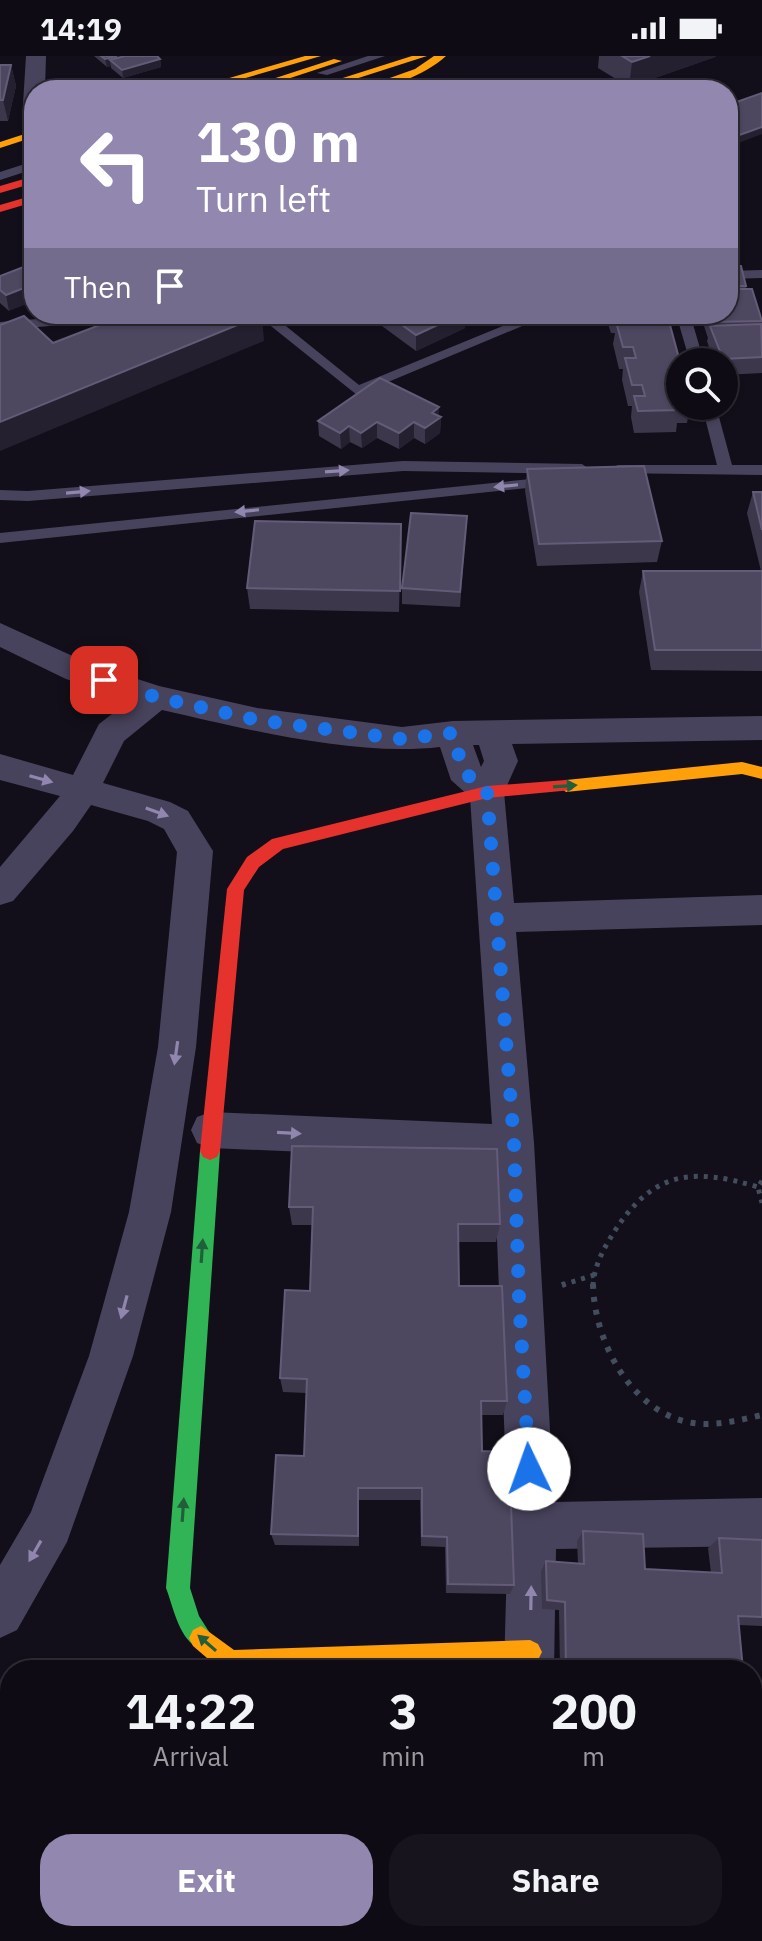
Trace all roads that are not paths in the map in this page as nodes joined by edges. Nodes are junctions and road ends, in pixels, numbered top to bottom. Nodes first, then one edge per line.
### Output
1 (36, 56) edge
2 (316, 56) edge
3 (352, 56) edge
4 (422, 56) edge
5 (441, 56) edge
6 (389, 59) edge
7 (35, 80) edge
8 (229, 80) edge
9 (276, 80) edge
10 (308, 80) edge
11 (335, 80) edge
12 (392, 80) edge
13 (24, 137) edge
14 (0, 145) edge
15 (24, 159) edge
16 (0, 166) edge
17 (24, 168) edge
18 (0, 176) edge
19 (24, 182) edge
20 (0, 190) edge
21 (24, 201) edge
22 (0, 209) edge
23 (762, 274) edge
24 (738, 275) edge
25 (25, 324) edge
26 (275, 324) edge
27 (520, 324) edge
28 (686, 324) edge
29 (0, 326) edge
30 (693, 348) edge
31 (713, 420) edge
32 (667, 470) junction
33 (726, 470) junction
34 (762, 470) edge
35 (0, 495) edge
36 (0, 538) edge
37 (0, 634) edge
38 (156, 697) junction
39 (762, 728) edge
40 (492, 732) junction
41 (453, 733) junction
42 (0, 767) edge
43 (762, 773) edge
44 (82, 791) junction
45 (487, 792) junction
46 (0, 891) edge
47 (762, 910) edge
48 (495, 918) junction
49 (211, 1130) junction
50 (514, 1143) junction
51 (762, 1522) edge
52 (532, 1526) junction
53 (0, 1613) edge
54 (227, 1660) edge
55 (529, 1660) edge

1 - 7 street
2 - 8 street
3 - 9 street
4 - 6 street
5 - 12 street
6 - 10 lane
6 - 11 street
13 - 14 street
15 - 16 street
17 - 18 lane
19 - 20 street
21 - 22 street
23 - 24 lane
25 - 29 lane
26 - 27 lane
28 - 30 lane
31 - 33 lane
32 - 33 lane
35 -> 32 lane
32 -> 36 lane
33 - 34 lane
37 - 38 street
38 - 41 street
38 - 44 street
39 - 40 street
40 - 41 street
40 - 45 street
41 - 45 street
42 -> 44 street
45 -> 43 street
44 - 46 street
44 -> 53 street
45 - 48 street
45 - 49 street
47 - 48 street
48 - 50 street
49 -> 50 street
54 -> 49 street
50 - 52 street
51 - 52 street
55 -> 52 street

